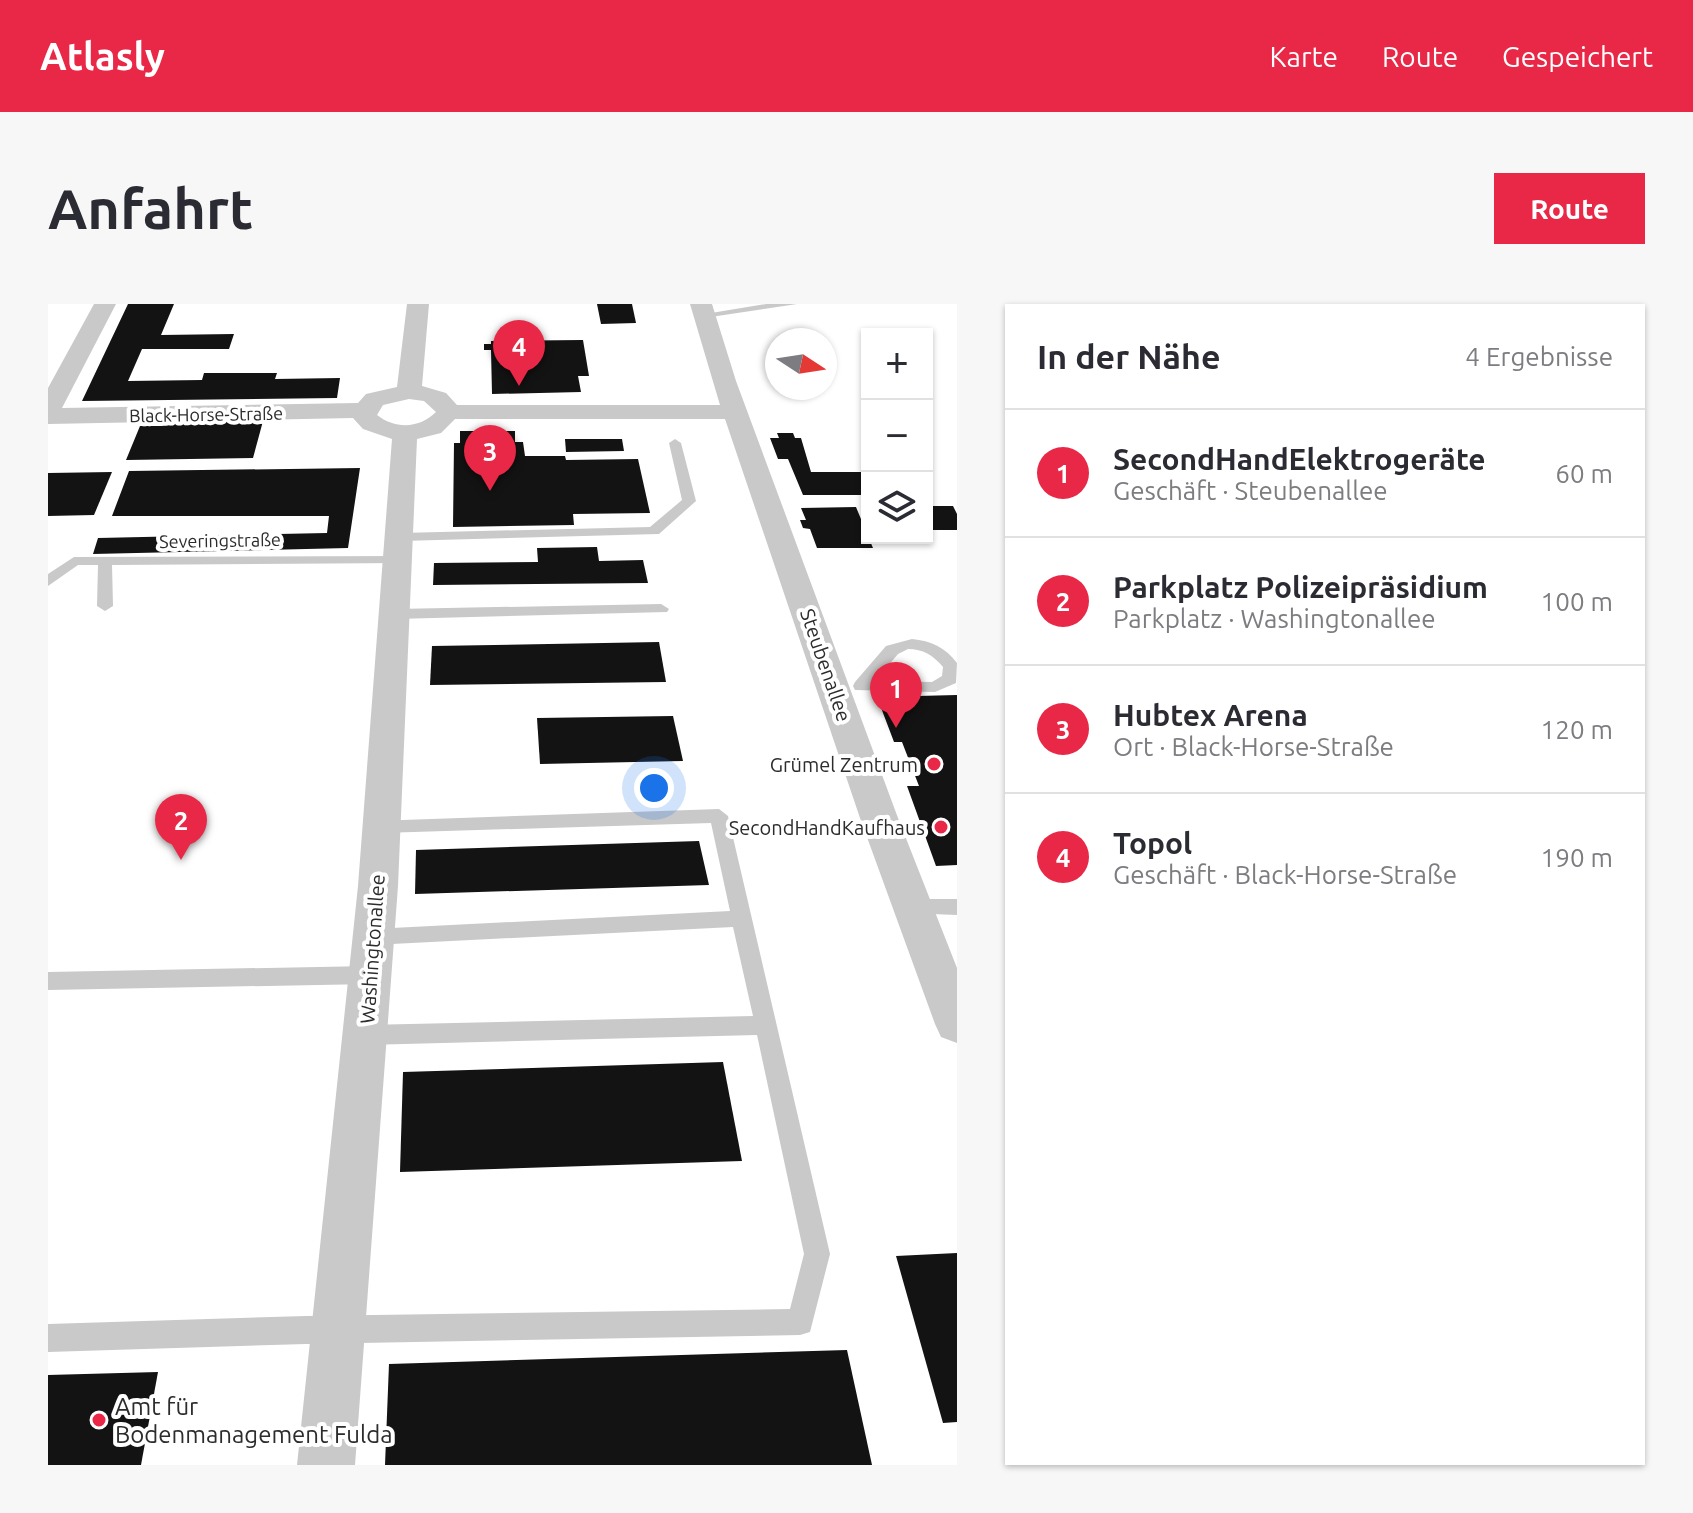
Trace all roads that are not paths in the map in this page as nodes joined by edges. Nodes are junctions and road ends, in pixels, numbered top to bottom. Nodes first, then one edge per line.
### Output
1 (105, 304) edge
2 (418, 304) edge
3 (792, 304) edge
4 (702, 310) edge
5 (409, 392) junction
6 (365, 410) junction
7 (448, 412) junction
8 (735, 412) junction
9 (48, 414) edge
10 (405, 432) junction
11 (675, 443) dead end
12 (400, 548) junction
13 (74, 561) junction
14 (105, 561) junction
15 (48, 562) edge
16 (48, 581) edge
17 (105, 606) dead end
18 (661, 609) dead end
19 (395, 614) junction
20 (848, 687) junction
21 (381, 826) junction
22 (913, 907) junction
23 (957, 907) edge
24 (742, 918) junction
25 (371, 956) junction
26 (48, 981) edge
27 (957, 1024) edge
28 (765, 1025) junction
29 (365, 1035) junction
30 (335, 1329) junction
31 (48, 1338) edge
32 (326, 1465) edge

1 - 9 street
2 - 5 street
3 - 4 lane
4 - 8 street, Steubenallee
5 - 6 street
5 - 7 street
6 - 9 street, Black-Horse-Straße
6 - 10 street
7 - 8 street
7 - 10 street
8 - 20 street, Steubenallee
10 - 12 street, Washingtonallee
11 - 12 lane, Severingstraße
12 - 14 lane, Severingstraße
12 - 19 street, Washingtonallee
13 - 14 lane, Severingstraße
13 - 15 lane, Severingstraße
13 - 16 lane
14 - 17 lane
18 - 19 lane
19 - 21 street, Washingtonallee
20 - 20 lane
20 - 22 street, Steubenallee
21 - 24 lane
21 - 25 street, Washingtonallee
22 - 23 lane
22 - 27 street, Steubenallee
24 - 25 lane
24 - 28 lane
25 - 26 lane
25 - 29 street, Washingtonallee
28 - 29 lane
28 - 30 lane
29 - 30 street, Washingtonallee
30 - 31 lane
30 - 32 street, Washingtonallee

